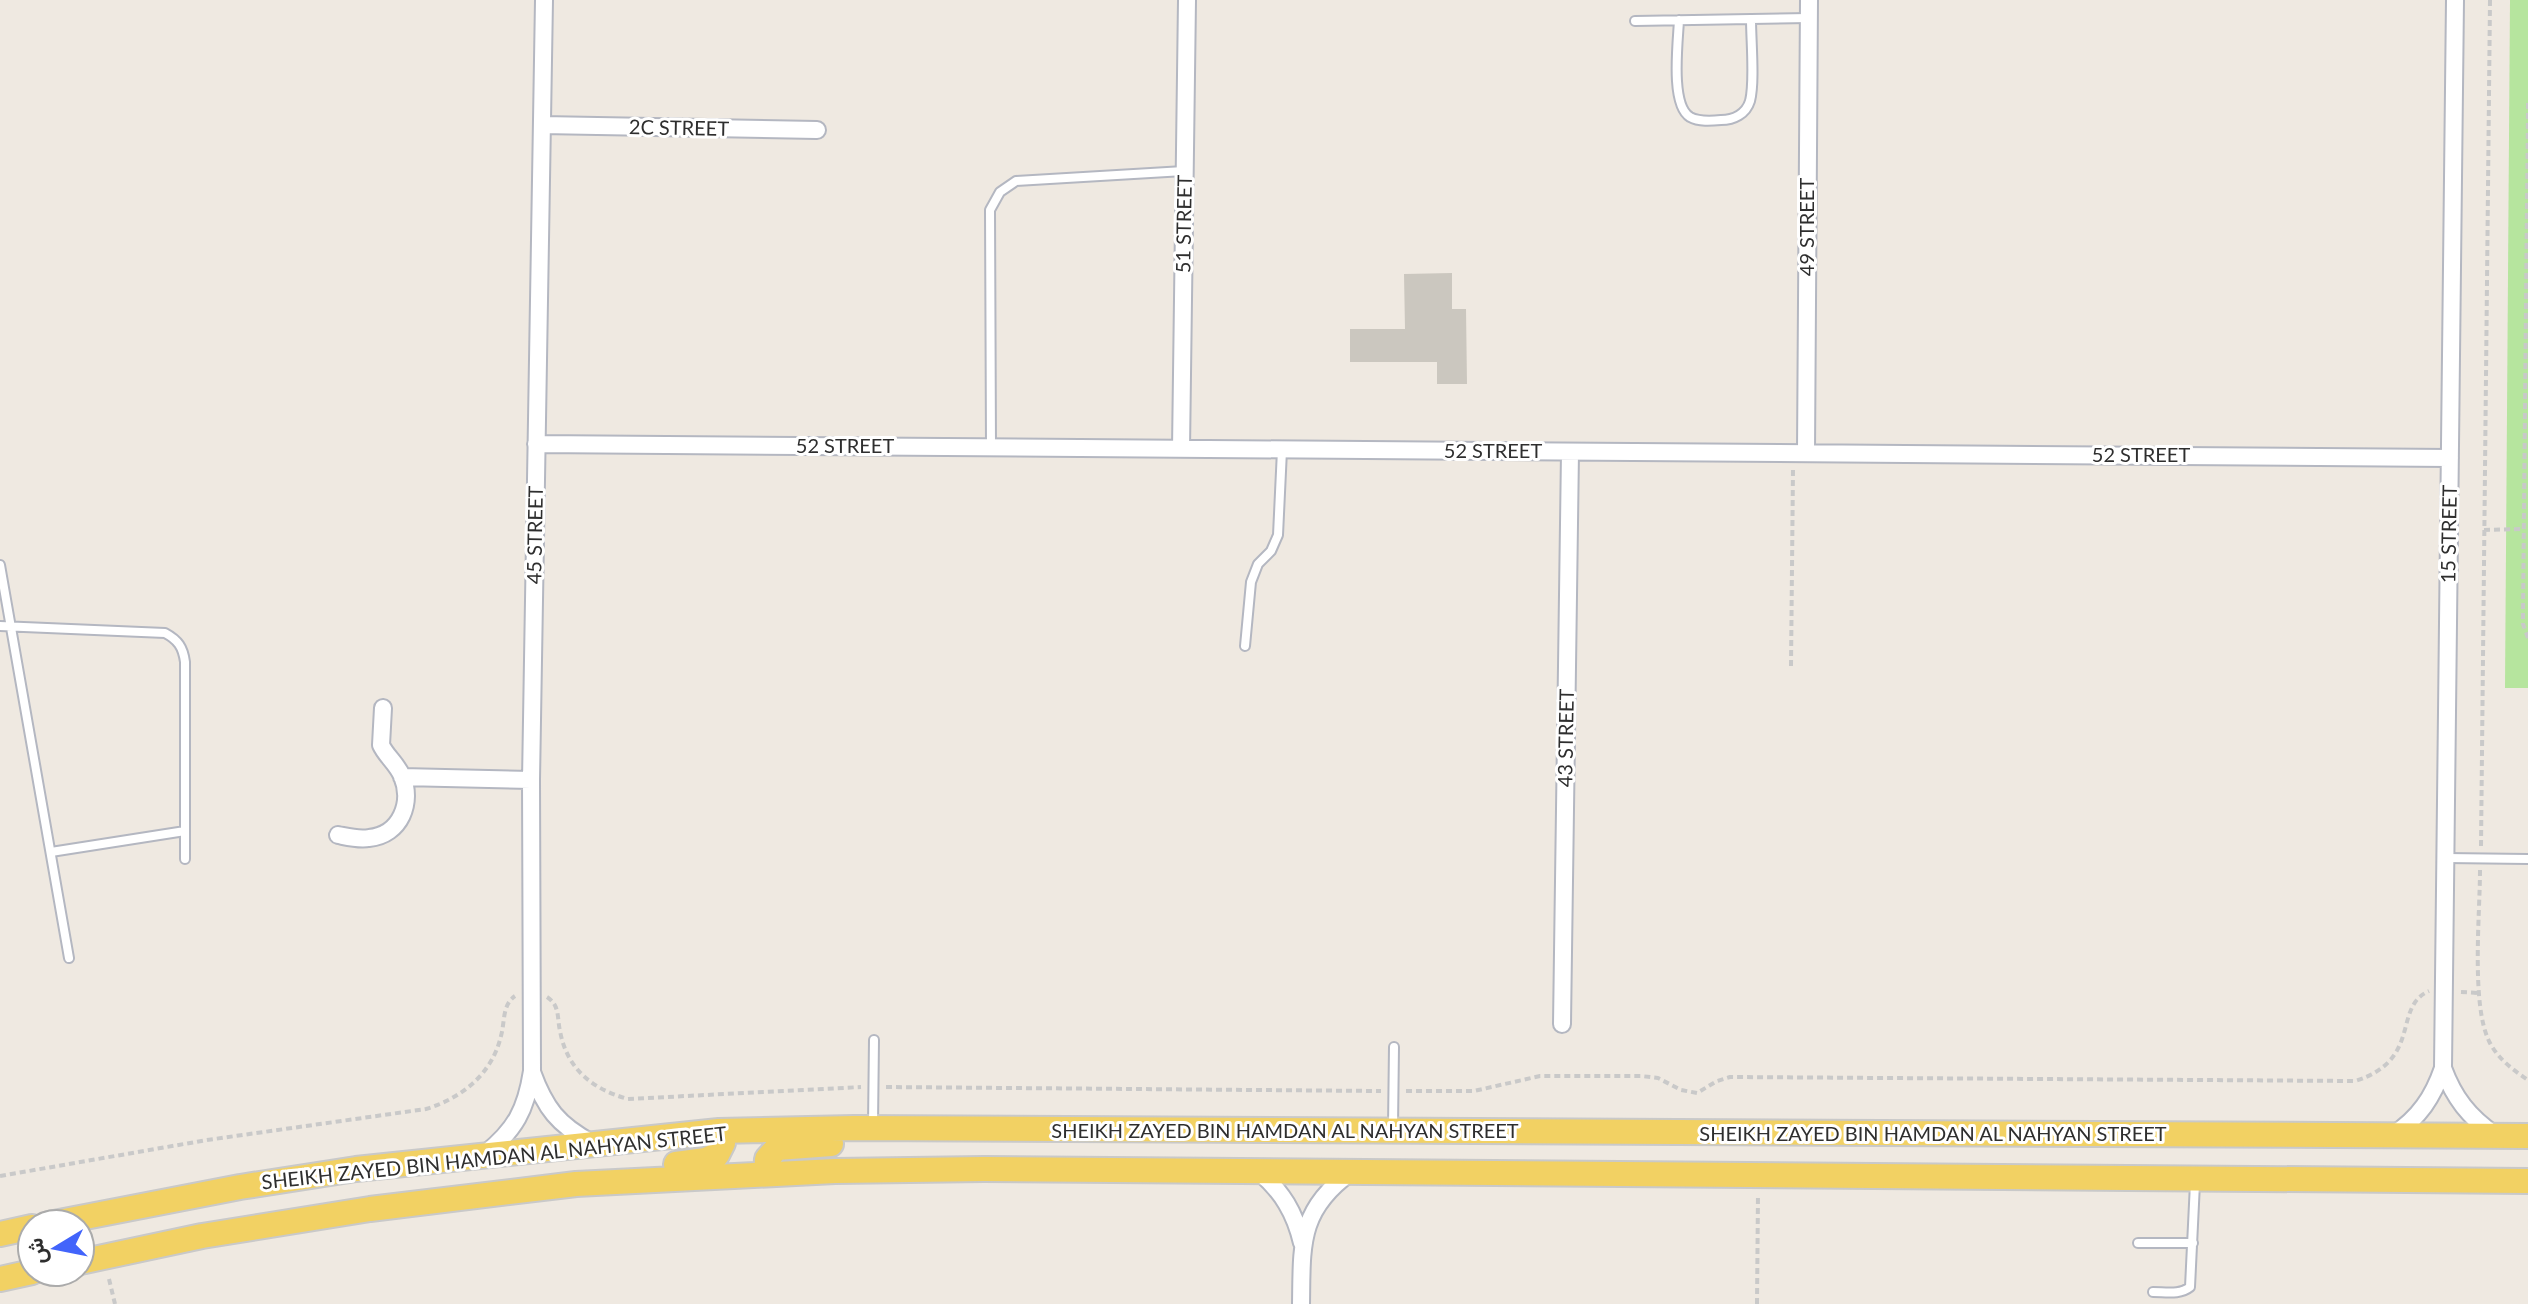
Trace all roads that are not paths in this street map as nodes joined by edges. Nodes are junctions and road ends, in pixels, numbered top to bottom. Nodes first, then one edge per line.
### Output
1 (544, 0) edge
2 (1187, 0) edge
3 (1809, 0) edge
4 (2455, 0) edge
5 (1809, 18) junction
6 (1751, 19) junction
7 (1679, 20) junction
8 (1635, 21) dead end
9 (542, 125) junction
10 (817, 130) dead end
11 (1185, 171) junction
12 (536, 444) junction
13 (991, 447) junction
14 (1181, 449) junction
15 (1282, 450) junction
16 (1570, 452) junction
17 (1800, 453) junction
18 (2450, 458) junction
19 (0, 565) edge
20 (0, 626) edge
21 (11, 627) junction
22 (1245, 646) dead end
23 (383, 708) dead end
24 (402, 777) junction
25 (531, 780) junction
26 (185, 831) junction
27 (338, 835) dead end
28 (51, 852) junction
29 (2446, 858) junction
30 (185, 859) dead end
31 (2528, 859) edge
32 (69, 958) dead end
33 (1562, 1024) dead end
34 (874, 1040) dead end
35 (1394, 1047) dead end
36 (2443, 1068) junction
37 (532, 1071) junction
38 (873, 1128) junction
39 (924, 1130) junction
40 (1393, 1130) junction
41 (719, 1131) junction
42 (2495, 1135) junction
43 (2528, 1136) edge
44 (2391, 1137) junction
45 (592, 1143) junction
46 (484, 1155) junction
47 (1258, 1171) junction
48 (1351, 1172) junction
49 (766, 1174) junction
50 (2195, 1178) junction
51 (2528, 1181) edge
52 (576, 1184) junction
53 (96, 1215) edge
54 (2138, 1243) dead end
55 (2193, 1243) junction
56 (1302, 1245) junction
57 (96, 1258) edge
58 (2153, 1292) dead end
59 (1301, 1304) edge

1 - 9 street, 45 STREET
2 - 11 street, 51 STREET
3 - 5 street, 49 STREET
4 - 18 street, 15 STREET
5 - 6 lane
5 - 17 street, 49 STREET
6 - 7 lane
6 - 7 lane
7 - 8 lane
9 - 10 street, 2C STREET
9 - 12 street, 45 STREET
11 - 13 lane
11 - 14 street, 51 STREET
12 - 13 street, 52 STREET
12 - 25 street, 45 STREET
13 - 14 street, 52 STREET
14 - 15 street, 52 STREET
15 - 16 street, 52 STREET
15 - 22 lane
16 - 17 street, 52 STREET
16 - 33 street, 43 STREET
17 - 18 street, 52 STREET
18 - 29 street, 15 STREET
19 - 21 lane
20 - 21 lane
21 - 26 lane
21 - 28 lane
23 - 24 street
24 - 25 street
24 - 27 street
25 - 37 street, 45 STREET
26 - 28 lane
26 - 30 lane
28 - 32 lane
29 - 31 lane
29 - 36 street, 15 STREET
34 - 38 lane
35 - 40 lane
36 - 42 street, 15 STREET
36 - 44 street, 15 STREET
37 - 45 street, 45 STREET
37 - 46 street, 45 STREET
38 - 39 main road, SHEIKH ZAYED BIN HAMDAN AL NAHYAN STREET
38 - 41 main road, SHEIKH ZAYED BIN HAMDAN AL NAHYAN STREET
39 - 40 main road, SHEIKH ZAYED BIN HAMDAN AL NAHYAN STREET
39 - 49 main road
40 - 44 main road, SHEIKH ZAYED BIN HAMDAN AL NAHYAN STREET
41 - 45 main road, SHEIKH ZAYED BIN HAMDAN AL NAHYAN STREET
41 - 52 main road
42 - 43 main road, SHEIKH ZAYED BIN HAMDAN AL NAHYAN STREET
42 - 44 main road, SHEIKH ZAYED BIN HAMDAN AL NAHYAN STREET
45 - 46 main road, SHEIKH ZAYED BIN HAMDAN AL NAHYAN STREET
46 - 53 main road, SHEIKH ZAYED BIN HAMDAN AL NAHYAN STREET
47 - 48 main road, SHEIKH ZAYED BIN HAMDAN AL NAHYAN STREET
47 - 49 main road, SHEIKH ZAYED BIN HAMDAN AL NAHYAN STREET
47 - 56 street
48 - 50 main road, SHEIKH ZAYED BIN HAMDAN AL NAHYAN STREET
48 - 56 street
49 - 52 main road, SHEIKH ZAYED BIN HAMDAN AL NAHYAN STREET
50 - 51 main road, SHEIKH ZAYED BIN HAMDAN AL NAHYAN STREET
50 - 55 lane
52 - 57 main road, SHEIKH ZAYED BIN HAMDAN AL NAHYAN STREET
54 - 55 lane
55 - 58 lane
56 - 59 street

